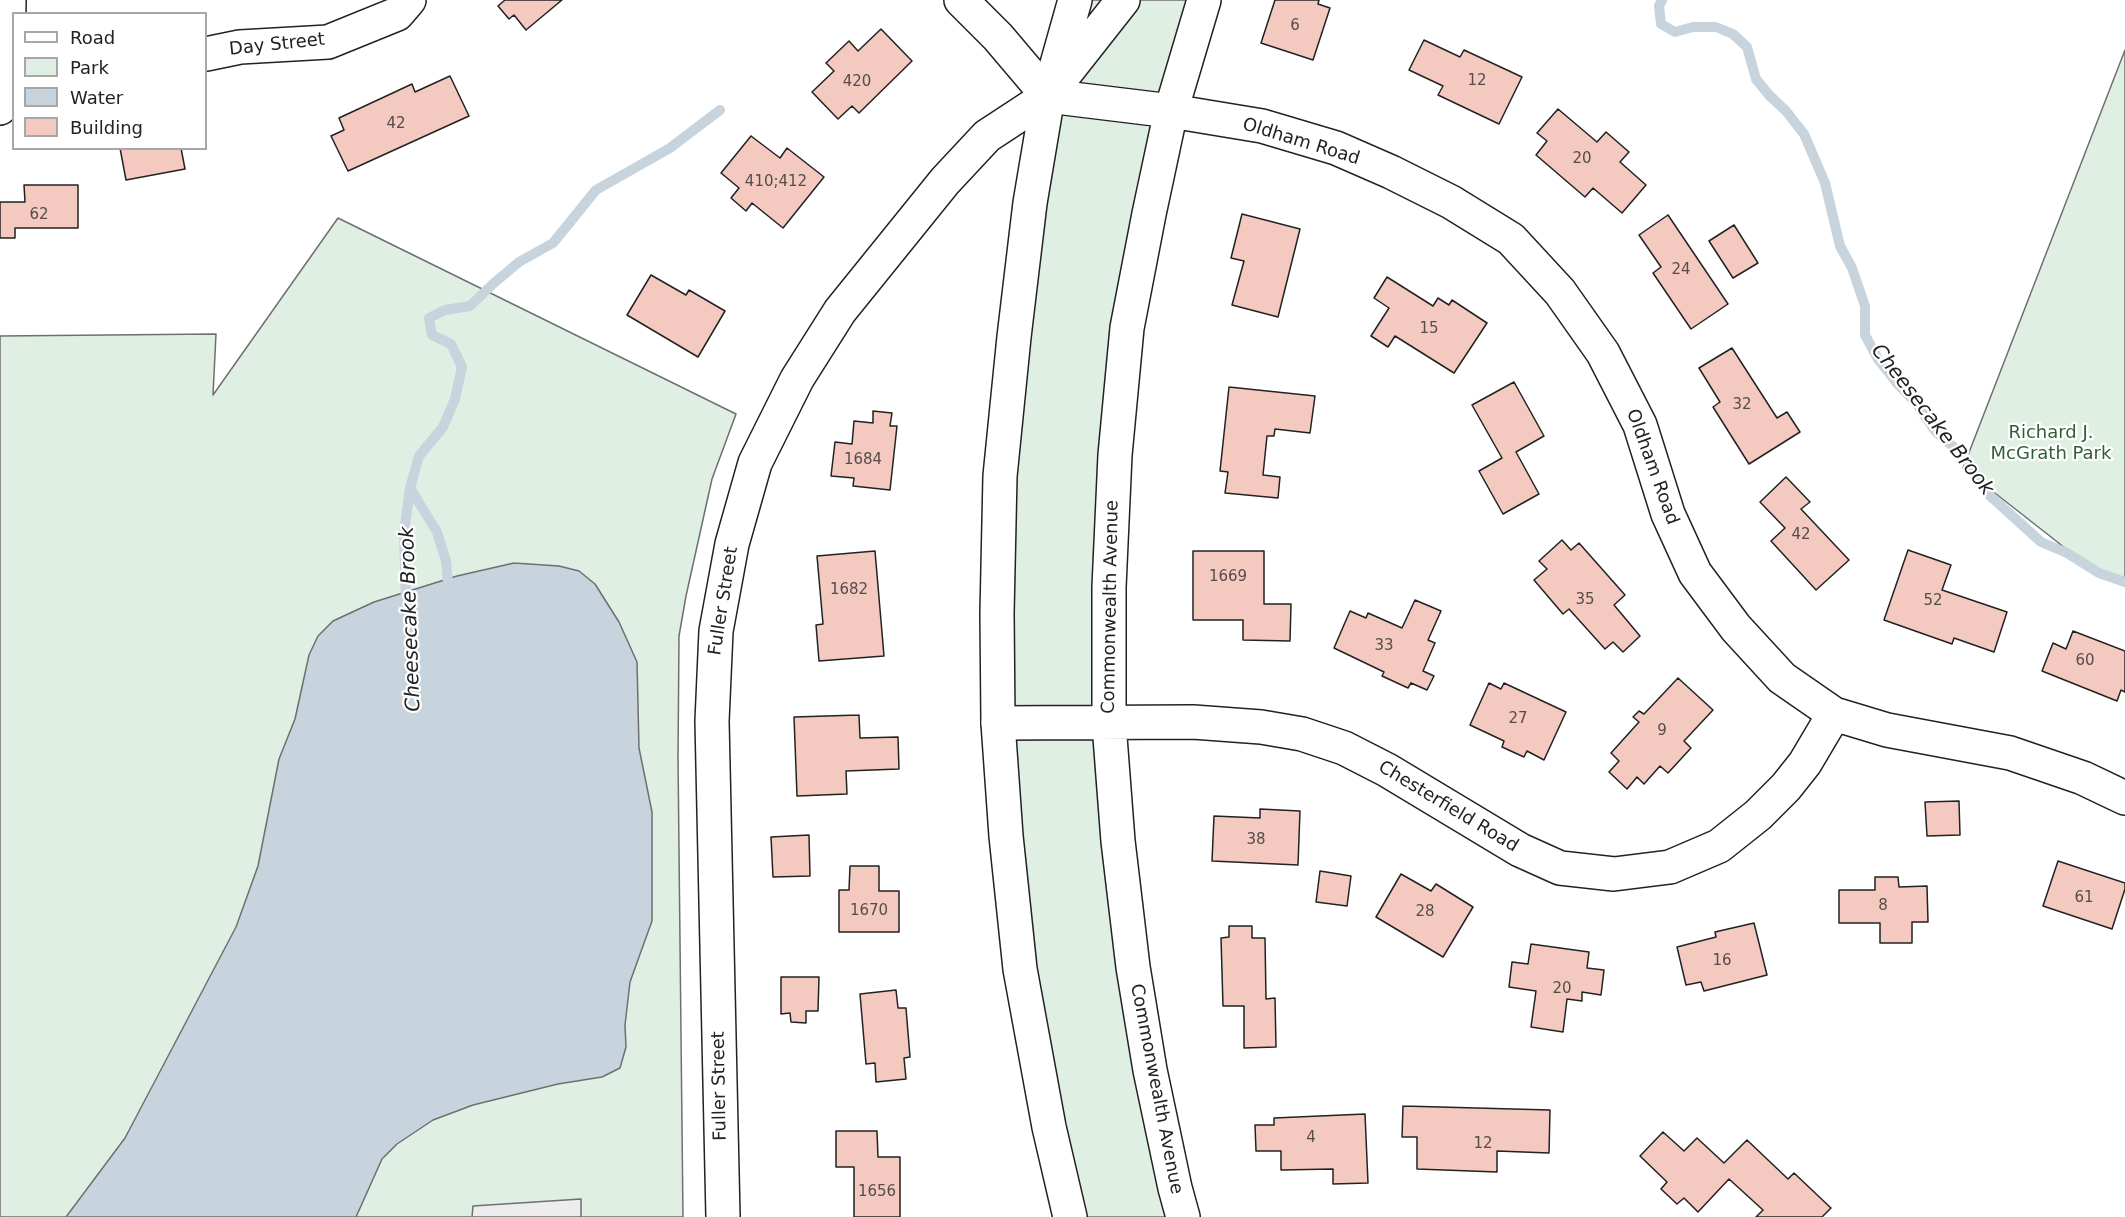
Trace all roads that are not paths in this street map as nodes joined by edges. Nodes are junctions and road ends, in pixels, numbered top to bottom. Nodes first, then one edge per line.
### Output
1 (9, 0) edge
2 (409, 0) edge
3 (961, 0) edge
4 (1076, 0) edge
5 (1123, 0) edge
6 (1204, 0) edge
7 (207, 54) edge
8 (1048, 96) junction
9 (0, 110) edge
10 (1171, 111) junction
11 (1834, 714) junction
12 (998, 723) junction
13 (1109, 724) junction
14 (2125, 798) edge
15 (723, 1217) edge
16 (1070, 1217) edge
17 (1183, 1217) edge

1 - 9 street
2 - 7 street, Day Street
3 - 8 street
4 - 8 street
5 - 8 street
6 - 10 street, Commonwealth Avenue
8 - 10 street, Oldham Road
8 - 12 street
8 - 15 street, Fuller Street
10 - 11 street, Oldham Road
10 - 13 street, Commonwealth Avenue
11 - 13 street, Chesterfield Road
11 - 14 street, Oldham Road
12 - 13 street, Chesterfield Road
12 - 16 street
13 - 17 street, Commonwealth Avenue

